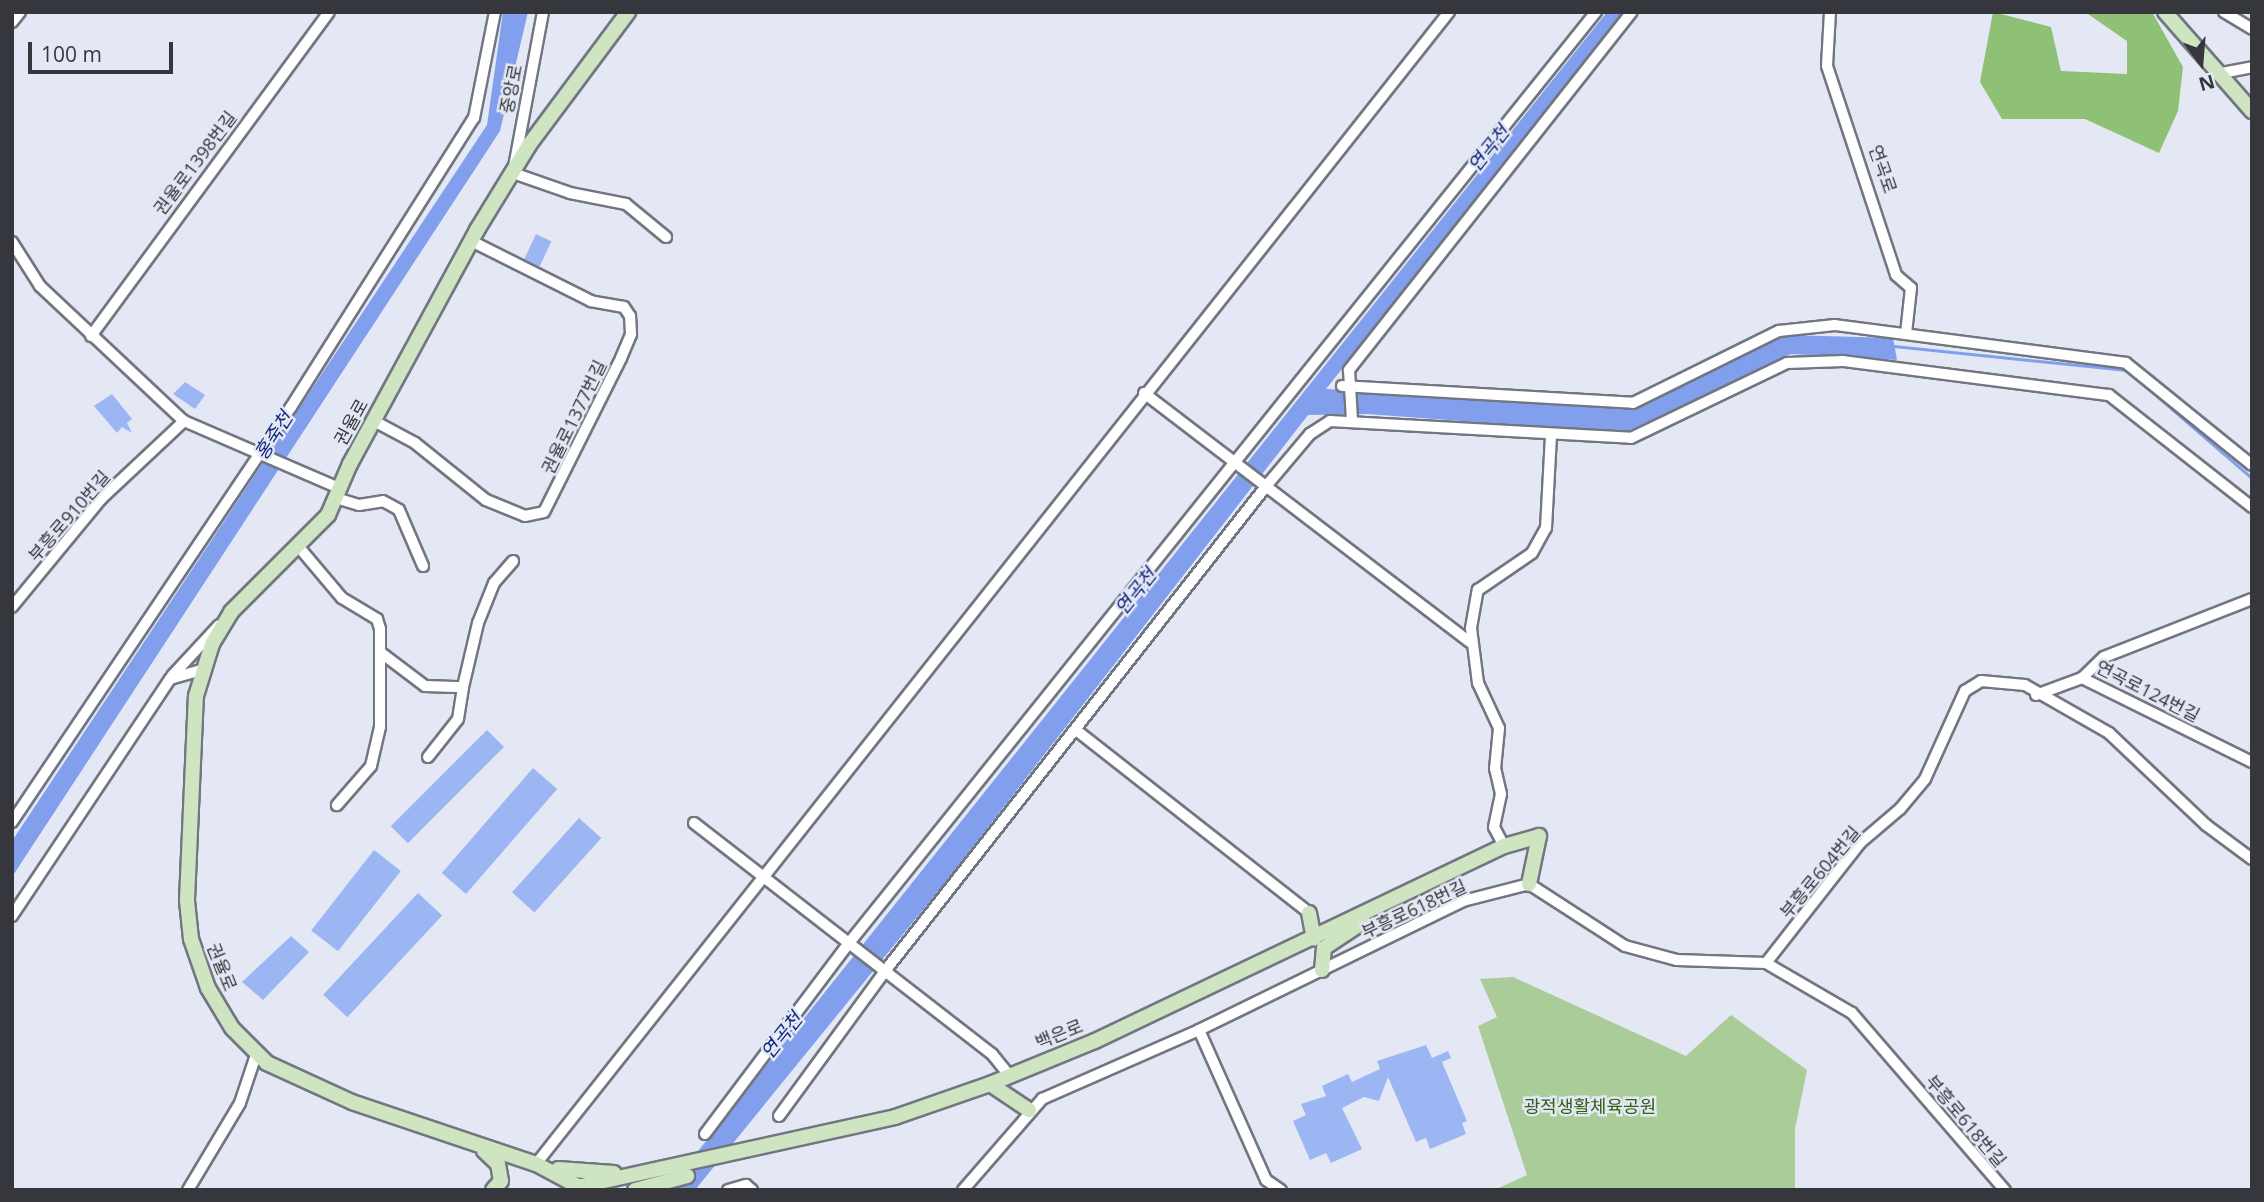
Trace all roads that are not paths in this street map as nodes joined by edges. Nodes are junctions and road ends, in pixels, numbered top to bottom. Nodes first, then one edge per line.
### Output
1 (20, 12) edge
2 (329, 12) edge
3 (495, 12) edge
4 (543, 12) edge
5 (628, 12) edge
6 (1449, 12) edge
7 (1596, 12) edge
8 (1632, 12) edge
9 (1830, 12) edge
10 (2165, 12) edge
11 (2224, 12) edge
12 (12, 22) edge
13 (2252, 29) edge
14 (2252, 66) edge
15 (2222, 73) junction
16 (2252, 111) edge
17 (513, 173) junction
18 (666, 237) dead end
19 (471, 241) junction
20 (12, 242) edge
21 (1906, 333) junction
22 (91, 336) junction
23 (1346, 386) junction
24 (1144, 393) junction
25 (1352, 420) junction
26 (184, 421) junction
27 (374, 421) junction
28 (1551, 435) junction
29 (256, 453) junction
30 (1233, 461) junction
31 (2252, 466) edge
32 (1268, 485) junction
33 (337, 493) junction
34 (2251, 510) edge
35 (299, 546) junction
36 (513, 561) dead end
37 (423, 566) dead end
38 (2252, 599) edge
39 (12, 607) edge
40 (224, 621) junction
41 (1471, 642) junction
42 (380, 652) junction
43 (201, 670) junction
44 (2082, 678) junction
45 (170, 679) junction
46 (463, 687) junction
47 (2036, 695) junction
48 (1076, 730) junction
49 (428, 757) dead end
50 (2252, 762) edge
51 (337, 805) dead end
52 (12, 822) edge
53 (694, 823) dead end
54 (1504, 846) junction
55 (2252, 859) edge
56 (764, 873) junction
57 (1529, 884) junction
58 (1402, 895) junction
59 (1309, 913) joint
60 (12, 916) edge
61 (1310, 941) junction
62 (849, 943) junction
63 (1766, 963) junction
64 (1322, 970) junction
65 (885, 971) junction
66 (1199, 1030) junction
67 (256, 1055) junction
68 (1009, 1075) junction
69 (990, 1084) junction
70 (1028, 1110) junction
71 (779, 1116) dead end
72 (425, 1127) junction
73 (705, 1134) dead end
74 (537, 1162) junction
75 (667, 1174) junction
76 (577, 1189) edge
77 (188, 1190) edge
78 (493, 1190) edge
79 (635, 1190) edge
80 (728, 1190) edge
81 (751, 1190) edge
82 (963, 1190) edge
83 (1281, 1190) edge
84 (2005, 1190) edge

1 - 12 street
2 - 22 street, 권율로1398번길
3 - 29 street
4 - 17 street, 중앙로
5 - 17 main road, 권율로
6 - 24 street
7 - 30 street
8 - 23 street
9 - 21 street, 연곡로
10 - 15 main road
11 - 13 street
14 - 15 street
15 - 16 main road
17 - 18 street
17 - 19 main road, 권율로
19 - 27 main road, 권율로
19 - 27 street, 권율로1377번길
20 - 22 street
21 - 23 street
21 - 31 street
22 - 26 street
23 - 25 street
24 - 30 street
24 - 56 street
25 - 28 street
25 - 32 street
26 - 29 street
26 - 39 street, 부흥로910번길
27 - 33 main road, 권율로
28 - 34 street
28 - 41 street
29 - 33 street
29 - 52 street
30 - 32 street
30 - 62 street
32 - 41 street
32 - 48 street
33 - 35 main road, 권율로
33 - 37 street
35 - 40 main road, 권율로
35 - 42 street
36 - 46 street
38 - 44 street, 연곡로124번길
40 - 43 main road, 권율로
40 - 45 street
41 - 54 street
42 - 46 street
42 - 51 street
43 - 45 street
43 - 67 main road, 권율로
44 - 47 street
44 - 50 street, 연곡로124번길
45 - 60 street
46 - 49 street
47 - 55 street, 부흥로604번길
47 - 63 street, 부흥로604번길
48 - 59 street
48 - 65 street
53 - 56 street
54 - 57 main road, 백은로
54 - 58 main road, 백은로
56 - 62 street
56 - 74 street
57 - 63 street, 부흥로618번길
57 - 64 street, 부흥로618번길
58 - 61 main road, 백은로
58 - 64 main road
59 - 61 main road
61 - 64 main road
61 - 68 main road, 백은로
62 - 65 street
62 - 73 street
63 - 84 street, 부흥로618번길
64 - 66 street, 부흥로618번길
65 - 68 street
65 - 71 street
66 - 70 street, 부흥로618번길
66 - 83 street
67 - 72 main road, 권율로
67 - 77 street
68 - 69 main road, 백은로
69 - 70 main road
69 - 75 main road, 백은로
70 - 82 street, 부흥로618번길
72 - 74 main road, 권율로
72 - 78 main road
74 - 75 main road
74 - 76 main road, 권율로
75 - 76 main road, 백은로
75 - 79 main road
80 - 81 street

